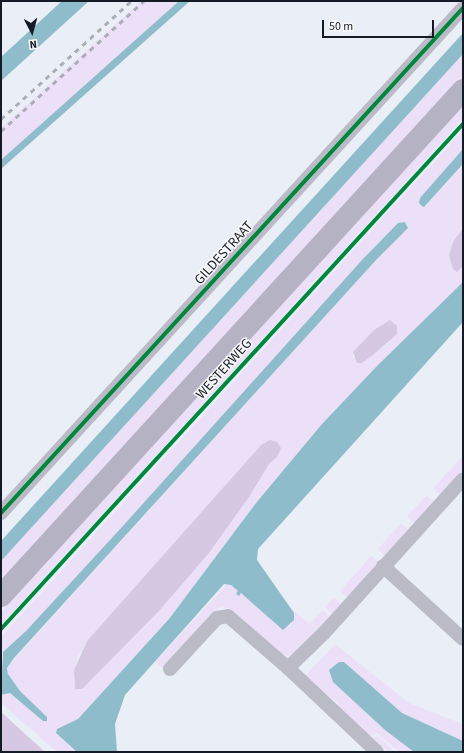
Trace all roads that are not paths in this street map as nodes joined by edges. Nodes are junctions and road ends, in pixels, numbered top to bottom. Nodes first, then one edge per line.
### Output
1 (463, 8) edge
2 (463, 90) edge
3 (463, 479) edge
4 (1, 513) edge
5 (383, 566) junction
6 (1, 596) edge
7 (463, 639) edge
8 (288, 668) junction
9 (170, 670) dead end
10 (377, 752) edge

1 - 4 street, GILDESTRAAT
2 - 6 main road, WESTERWEG
3 - 5 street
5 - 7 street
5 - 8 street
8 - 9 street
8 - 10 street

